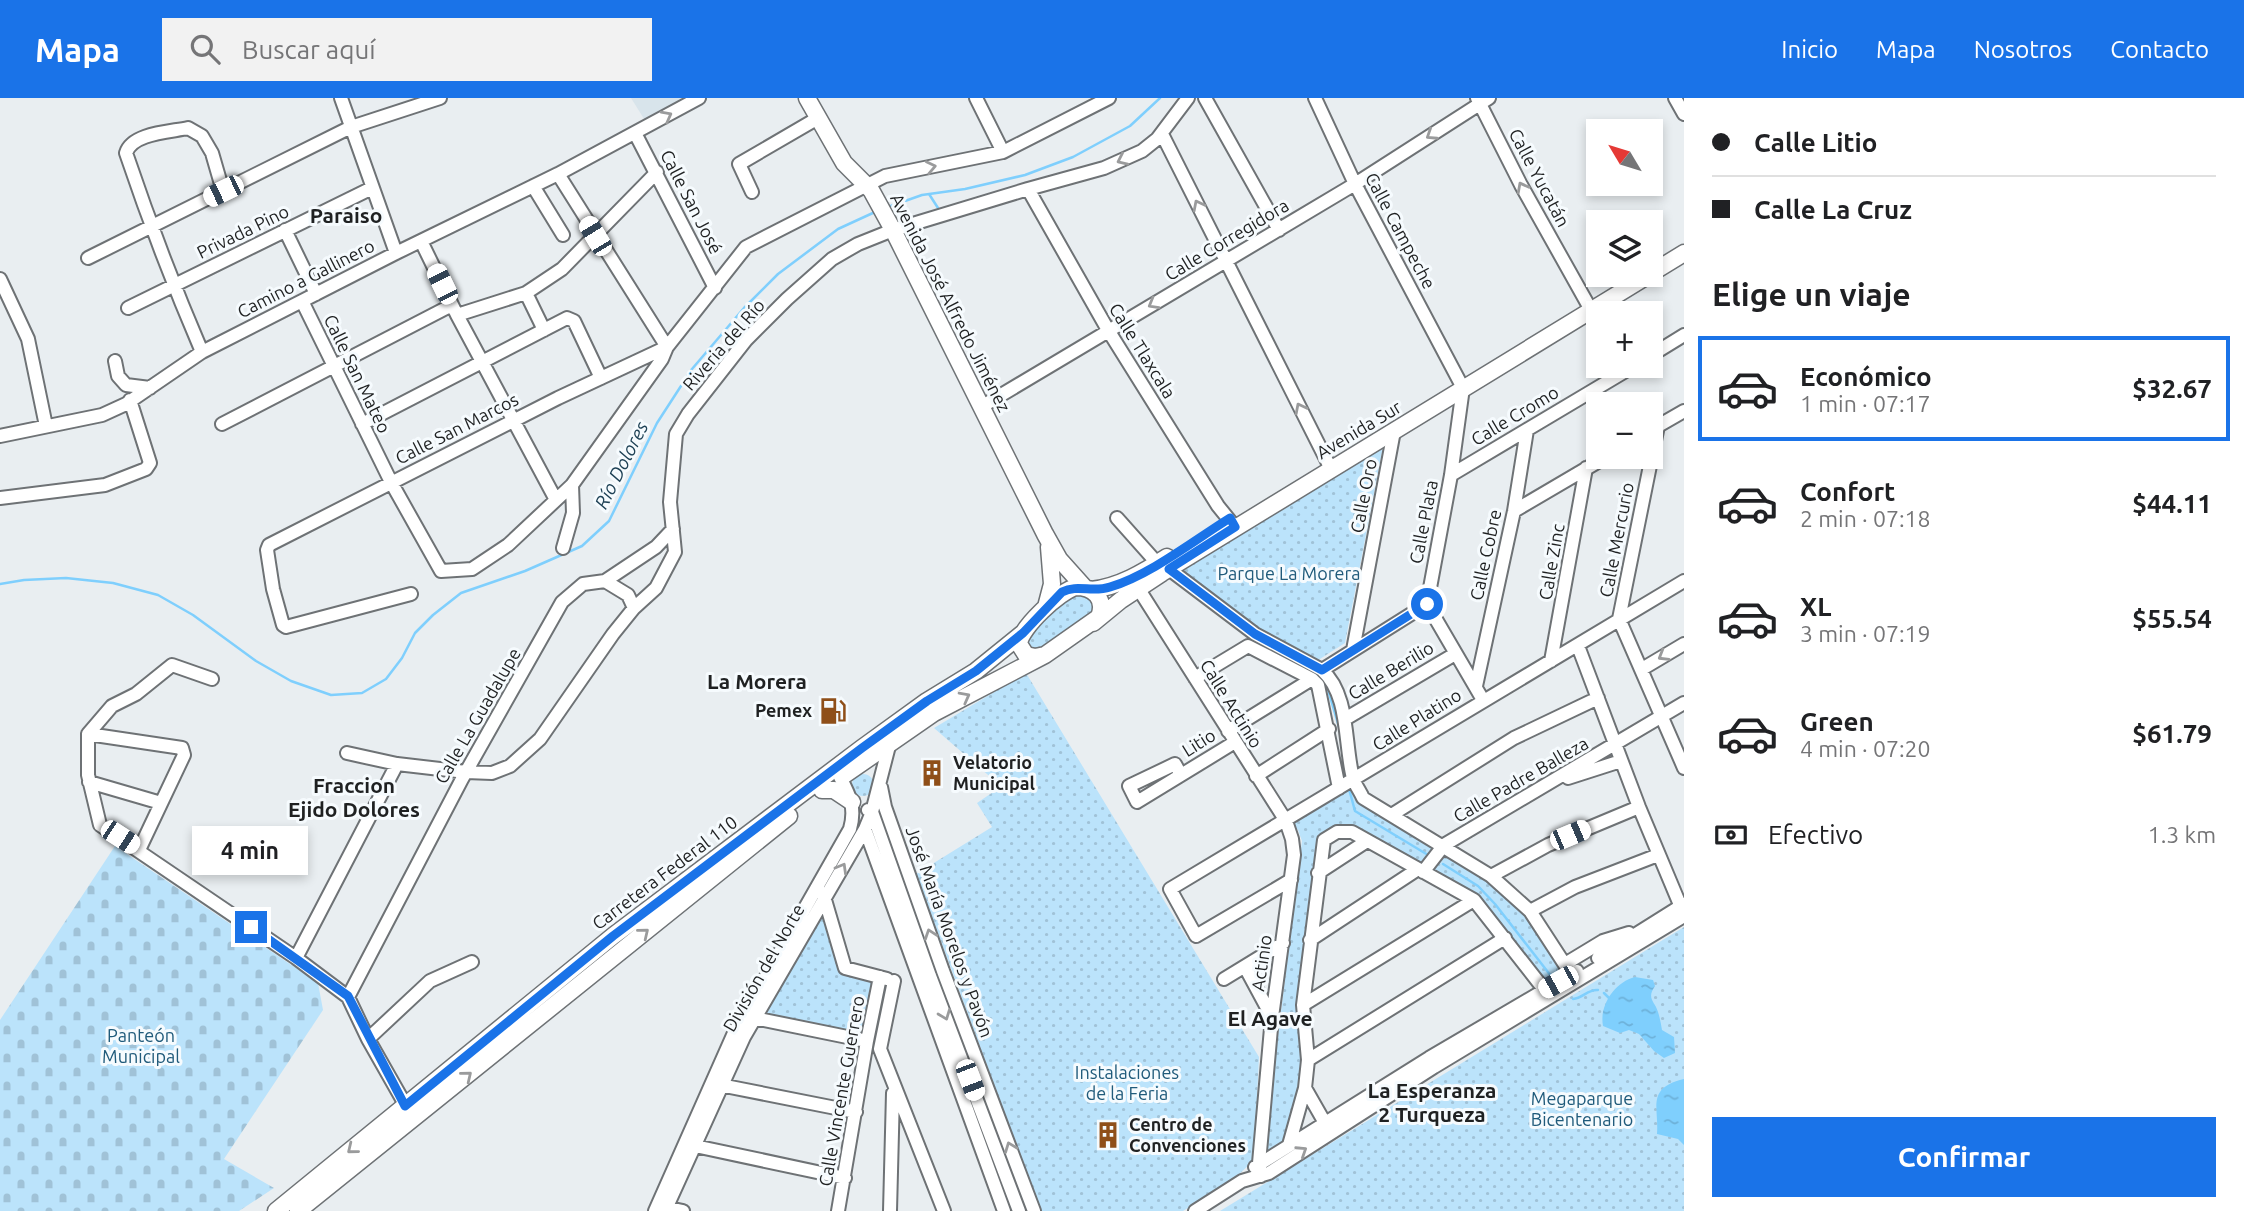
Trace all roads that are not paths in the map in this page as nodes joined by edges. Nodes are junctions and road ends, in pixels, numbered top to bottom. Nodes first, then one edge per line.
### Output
1 (341, 98) edge
2 (440, 98) edge
3 (699, 98) edge
4 (807, 98) edge
5 (976, 98) edge
6 (1109, 98) edge
7 (1188, 98) edge
8 (1205, 98) edge
9 (1315, 98) edge
10 (1675, 98) edge
11 (1482, 100) edge
12 (1684, 114) edge
13 (818, 118) junction
14 (351, 127) junction
15 (635, 132) junction
16 (1162, 134) junction
17 (1003, 152) junction
18 (657, 172) junction
19 (558, 174) junction
20 (1355, 184) junction
21 (533, 186) junction
22 (372, 188) junction
23 (868, 188) junction
24 (1028, 189) junction
25 (223, 191) junction
26 (752, 192) dead end
27 (151, 226) junction
28 (892, 229) junction
29 (285, 230) junction
30 (1279, 230) junction
31 (563, 235) dead end
32 (595, 236) junction
33 (421, 241) junction
34 (1684, 241) edge
35 (396, 253) junction
36 (1684, 253) edge
37 (1663, 254) edge
38 (88, 258) dead end
39 (1226, 261) junction
40 (1663, 266) edge
41 (0, 279) edge
42 (173, 286) junction
43 (1614, 287) edge
44 (1625, 287) edge
45 (715, 288) junction
46 (526, 293) junction
47 (316, 294) junction
48 (1586, 301) edge
49 (1595, 301) edge
50 (1599, 301) edge
51 (302, 302) junction
52 (128, 308) dead end
53 (1586, 308) edge
54 (455, 310) junction
55 (544, 330) junction
56 (1108, 330) junction
57 (1684, 335) edge
58 (667, 347) junction
59 (1663, 348) edge
60 (202, 352) junction
61 (115, 360) dead end
62 (482, 362) junction
63 (334, 366) junction
64 (601, 378) junction
65 (1614, 378) edge
66 (1461, 384) junction
67 (150, 388) junction
68 (130, 400) junction
69 (981, 407) junction
70 (1684, 411) edge
71 (513, 420) junction
72 (1663, 423) edge
73 (222, 424) dead end
74 (362, 424) junction
75 (46, 426) junction
76 (1527, 430) junction
77 (1394, 431) junction
78 (0, 436) edge
79 (1329, 465) junction
80 (1586, 468) joint
81 (1646, 469) edge
82 (1451, 475) junction
83 (391, 482) junction
84 (572, 485) junction
85 (0, 498) edge
86 (556, 500) junction
87 (1514, 511) junction
88 (1117, 518) dead end
89 (1232, 523) junction
90 (673, 529) junction
91 (1045, 534) junction
92 (564, 548) dead end
93 (1157, 570) junction
94 (442, 571) joint
95 (605, 581) junction
96 (1684, 581) edge
97 (561, 586) dead end
98 (1138, 588) junction
99 (1088, 589) junction
100 (411, 594) dead end
101 (562, 602) junction
102 (1427, 604) junction
103 (634, 608) junction
104 (1046, 608) junction
105 (1619, 619) junction
106 (1093, 623) junction
107 (1023, 633) junction
108 (1684, 643) edge
109 (1577, 646) junction
110 (1353, 650) junction
111 (1455, 653) junction
112 (1045, 655) junction
113 (1551, 661) junction
114 (1642, 669) junction
115 (1317, 674) junction
116 (1195, 678) junction
117 (212, 679) dead end
118 (1476, 686) junction
119 (1598, 698) junction
120 (1483, 700) junction
121 (927, 701) junction
122 (1684, 703) edge
123 (1661, 717) junction
124 (1345, 719) junction
125 (1329, 729) junction
126 (88, 734) junction
127 (1231, 736) junction
128 (890, 742) junction
129 (1615, 745) junction
130 (347, 753) dead end
131 (1621, 761) junction
132 (397, 764) junction
133 (1684, 767) edge
134 (466, 772) junction
135 (1181, 775) dead end
136 (1256, 776) junction
137 (840, 777) junction
138 (89, 782) junction
139 (880, 782) junction
140 (1346, 784) junction
141 (1544, 786) junction
142 (822, 790) junction
143 (852, 802) junction
144 (161, 803) junction
145 (1639, 807) junction
146 (872, 813) junction
147 (1393, 814) junction
148 (1286, 821) junction
149 (865, 829) junction
150 (1292, 839) joint
151 (1367, 841) junction
152 (1444, 845) junction
153 (139, 850) junction
154 (1658, 855) junction
155 (1421, 871) junction
156 (1318, 873) junction
157 (1492, 876) junction
158 (1291, 880) junction
159 (819, 884) junction
160 (825, 897) junction
161 (1474, 900) junction
162 (1530, 911) junction
163 (1683, 911) edge
164 (1505, 938) junction
165 (1310, 940) junction
166 (1283, 943) junction
167 (296, 958) junction
168 (472, 962) dead end
169 (1245, 967) junction
170 (1568, 969) junction
171 (915, 971) junction
172 (880, 977) junction
173 (1224, 979) dead end
174 (894, 981) junction
175 (1547, 993) junction
176 (348, 996) junction
177 (1303, 1005) junction
178 (1272, 1017) junction
179 (754, 1018) junction
180 (368, 1038) junction
181 (867, 1041) junction
182 (1308, 1060) junction
183 (1431, 1062) junction
184 (716, 1084) junction
185 (894, 1086) junction
186 (1305, 1088) junction
187 (409, 1112) junction
188 (856, 1112) junction
189 (1325, 1123) junction
190 (1289, 1145) junction
191 (695, 1146) junction
192 (1260, 1169) junction
193 (845, 1178) junction
194 (661, 1209) edge
195 (276, 1211) edge
196 (298, 1211) edge
197 (682, 1211) edge
198 (838, 1211) edge
199 (890, 1211) edge
200 (944, 1211) edge
201 (1003, 1211) edge
202 (1020, 1211) edge
203 (1034, 1211) edge
204 (1195, 1211) edge

1 - 14 street
2 - 14 street
15 -> 3 street, Camino a Gallinero
4 - 13 main road, Avenida José Alfredo Jiménez
5 - 17 street
6 - 17 street, Riveria del Río
7 - 16 street, Riveria del Río
8 - 30 street
9 - 20 street, Calle Campeche
10 - 12 street
11 -> 20 street, Calle Corregidora
48 -> 11 street, Calle Yucatán
13 - 23 main road, Avenida José Alfredo Jiménez
13 - 26 street
14 - 22 street
14 - 25 street
15 - 18 street, Calle San José
15 - 19 street, Camino a Gallinero
16 -> 24 street, Riveria del Río
39 -> 16 street
23 -> 17 street, Riveria del Río
18 - 32 street
18 - 45 street, Calle San José
19 - 21 street, Camino a Gallinero
19 - 32 street
20 - 30 street, Calle Corregidora
20 - 66 street, Calle Campeche
21 - 31 street
21 - 33 street, Camino a Gallinero
22 - 29 street, Privada Pino
22 - 35 street
23 - 28 main road, Avenida José Alfredo Jiménez
23 - 45 street, Riveria del Río
24 - 28 street, Riveria del Río
24 - 56 street, Calle Tlaxcala
25 - 27 street
25 - 27 street
27 - 38 street
27 - 42 street
28 - 69 main road, Avenida José Alfredo Jiménez
28 - 90 street, Riveria del Río
29 - 42 street, Privada Pino
29 - 47 street
30 - 39 street, Calle Corregidora
32 - 46 street
32 - 58 street
33 - 35 street, Camino a Gallinero
33 - 54 street
34 - 37 main road
35 - 47 street, Camino a Gallinero
36 - 40 main road, Avenida Sur
39 -> 56 street, Calle Corregidora
79 -> 39 street
41 - 75 street
42 - 52 street, Privada Pino
42 - 60 street
43 - 49 main road, Avenida Sur
44 - 50 main road, Avenida Sur
45 - 58 street, Riveria del Río
46 - 54 street
46 - 55 street
47 - 51 street, Camino a Gallinero
51 - 60 street, Camino a Gallinero
51 - 63 street, Calle San Mateo
53 - 66 main road, Avenida Sur
54 - 62 street
54 - 63 street
55 - 62 street
55 - 64 street
56 - 69 street, Calle Corregidora
56 - 89 street, Calle Tlaxcala
57 - 59 street
58 - 64 street, Calle San Marcos
58 - 84 street, Riveria del Río
60 - 67 street, Camino a Gallinero
61 - 67 street
62 - 71 street
62 - 74 street
63 - 73 street
63 - 74 street, Calle San Mateo
64 - 71 street, Calle San Marcos
65 - 76 street, Calle Cromo
66 - 77 main road, Avenida Sur
66 - 79 main road, Avenida Sur
66 - 82 street, Calle Plata
67 - 68 street, Camino a Gallinero
68 - 75 street, Camino a Gallinero
68 - 85 street
69 - 91 main road, Avenida José Alfredo Jiménez
70 - 72 street
71 - 83 street, Calle San Marcos
71 - 86 street
74 - 83 street, Calle San Mateo
75 - 78 street, Camino a Gallinero
76 - 82 street, Calle Cromo
76 - 87 street, Calle Cobre
77 - 79 main road, Avenida Sur
77 - 110 street, Calle Oro
79 - 89 main road, Avenida Sur
80 - 87 street
80 - 113 street, Calle Zinc
81 - 105 street, Calle Mercurio
82 - 102 street, Calle Plata
83 - 94 street, Calle San Mateo
83 - 100 street, Calle San Marcos
84 - 86 street, Riveria del Río
84 - 92 street
86 - 94 street, Riveria del Río
87 - 118 street, Calle Cobre
88 - 93 street
89 - 93 main road, Avenida Sur
90 - 95 street
90 - 103 street, Riveria del Río
91 - 99 main road
91 - 104 main road
93 - 98 main road, Avenida Sur
93 - 99 main road, Avenida Sur
93 - 115 street
95 - 101 street
95 - 103 street
96 - 105 street, Calle Platino
97 - 101 street
98 - 106 main road, Avenida Sur
98 - 116 street, Calle Actinio
99 - 104 main road, Avenida Sur
99 - 106 main road
101 - 134 street, Calle La Guadalupe
102 - 110 street, Litio
102 - 111 street
103 - 134 street, Riveria del Río
104 - 107 main road, Carretera Federal 110
105 - 109 street, Calle Platino
105 - 114 street
106 - 112 main road, Avenida Sur
107 - 112 main road
107 - 121 main road, Carretera Federal 110
108 -> 114 street
109 - 113 street, Calle Platino
109 - 119 street
110 - 115 street, Litio
111 - 118 street
111 - 124 street, Calle Berilio
128 -> 112 main road, Carretera Federal 110
113 - 120 street, Calle Platino
114 - 123 street
115 - 116 street
115 - 124 street
115 - 125 street
115 - 127 street, Litio
116 - 127 street, Calle Actinio
117 - 126 street
118 - 120 street
119 - 129 street
119 - 147 street
120 - 140 street, Calle Platino
121 - 137 main road
121 - 187 main road, Carretera Federal 110
122 - 123 street, Calle Padre Balleza
123 - 129 street, Calle Padre Balleza
123 - 133 street
124 - 140 street
125 - 136 street
125 - 140 street
126 - 138 street
126 - 144 street
127 - 135 street, Litio
127 - 136 street, Calle Actinio
128 - 137 main road, Carretera Federal 110
128 - 139 street, División del Norte
129 - 131 street
129 - 141 street, Calle Padre Balleza
130 - 132 street, Riveria del Río
131 - 141 street
131 - 145 street
132 - 134 street, Riveria del Río
132 - 167 street
134 - 176 street, Calle La Guadalupe
136 - 148 street, Calle Actinio
137 - 142 main road, Carretera Federal 110
137 - 143 street
138 - 144 street
138 - 153 street
139 - 146 street, División del Norte
203 -> 139 street, José María Morelos y Pavón
140 - 147 street
140 - 148 street, Calle Platino
141 - 152 street, Calle Padre Balleza
142 - 143 main road
187 -> 142 main road, Carretera Federal 110
143 - 146 street
143 - 159 street, División del Norte
144 - 153 street
145 - 154 street
145 - 157 street
146 - 149 street, División del Norte
146 -> 202 street, José María Morelos y Pavón
147 - 152 street
148 - 150 street, Calle Actinio
148 - 158 street, Calle Platino
160 -> 149 street, División del Norte
149 - 171 street
150 - 158 street, Actinio
151 - 155 street
151 - 156 street
151 - 156 street
152 - 155 street
152 - 157 street
153 - 167 street
154 - 162 street
154 - 163 street
155 - 161 street
155 - 165 street
156 - 165 street
157 - 162 street
158 - 166 street, Actinio
159 - 160 street
159 - 184 street, División del Norte
160 - 172 street
160 - 179 street, División del Norte
161 - 164 street
161 - 177 street
162 - 170 street
163 - 170 street
163 - 175 street
164 - 175 street
164 - 182 street
165 - 177 street
166 - 169 street
166 - 178 street, Actinio
167 - 176 street
168 - 180 street
169 - 173 street
169 - 178 street
170 - 175 street
171 - 174 street
171 - 201 street
172 - 174 street
172 - 181 street, Calle Vincente Guerrero
174 - 185 street
175 - 183 street
176 - 180 street
177 - 182 street
178 - 192 street, Actinio
179 - 181 street
179 - 184 street, División del Norte
180 - 187 street
181 - 188 street, Calle Vincente Guerrero
182 - 186 street
183 - 189 street
192 -> 183 street
184 - 188 street
184 - 191 street, División del Norte
184 - 194 street, División del Norte
185 - 199 street
185 - 200 street
186 - 189 street
186 - 190 street
187 -> 195 main road, Carretera Federal 110
187 - 196 main road, Carretera Federal 110
188 - 193 street, Calle Vincente Guerrero
189 - 190 street
190 - 192 street
191 - 193 street
191 - 194 street, División del Norte
192 - 204 street
193 - 198 street, Calle Vincente Guerrero
194 - 197 street

